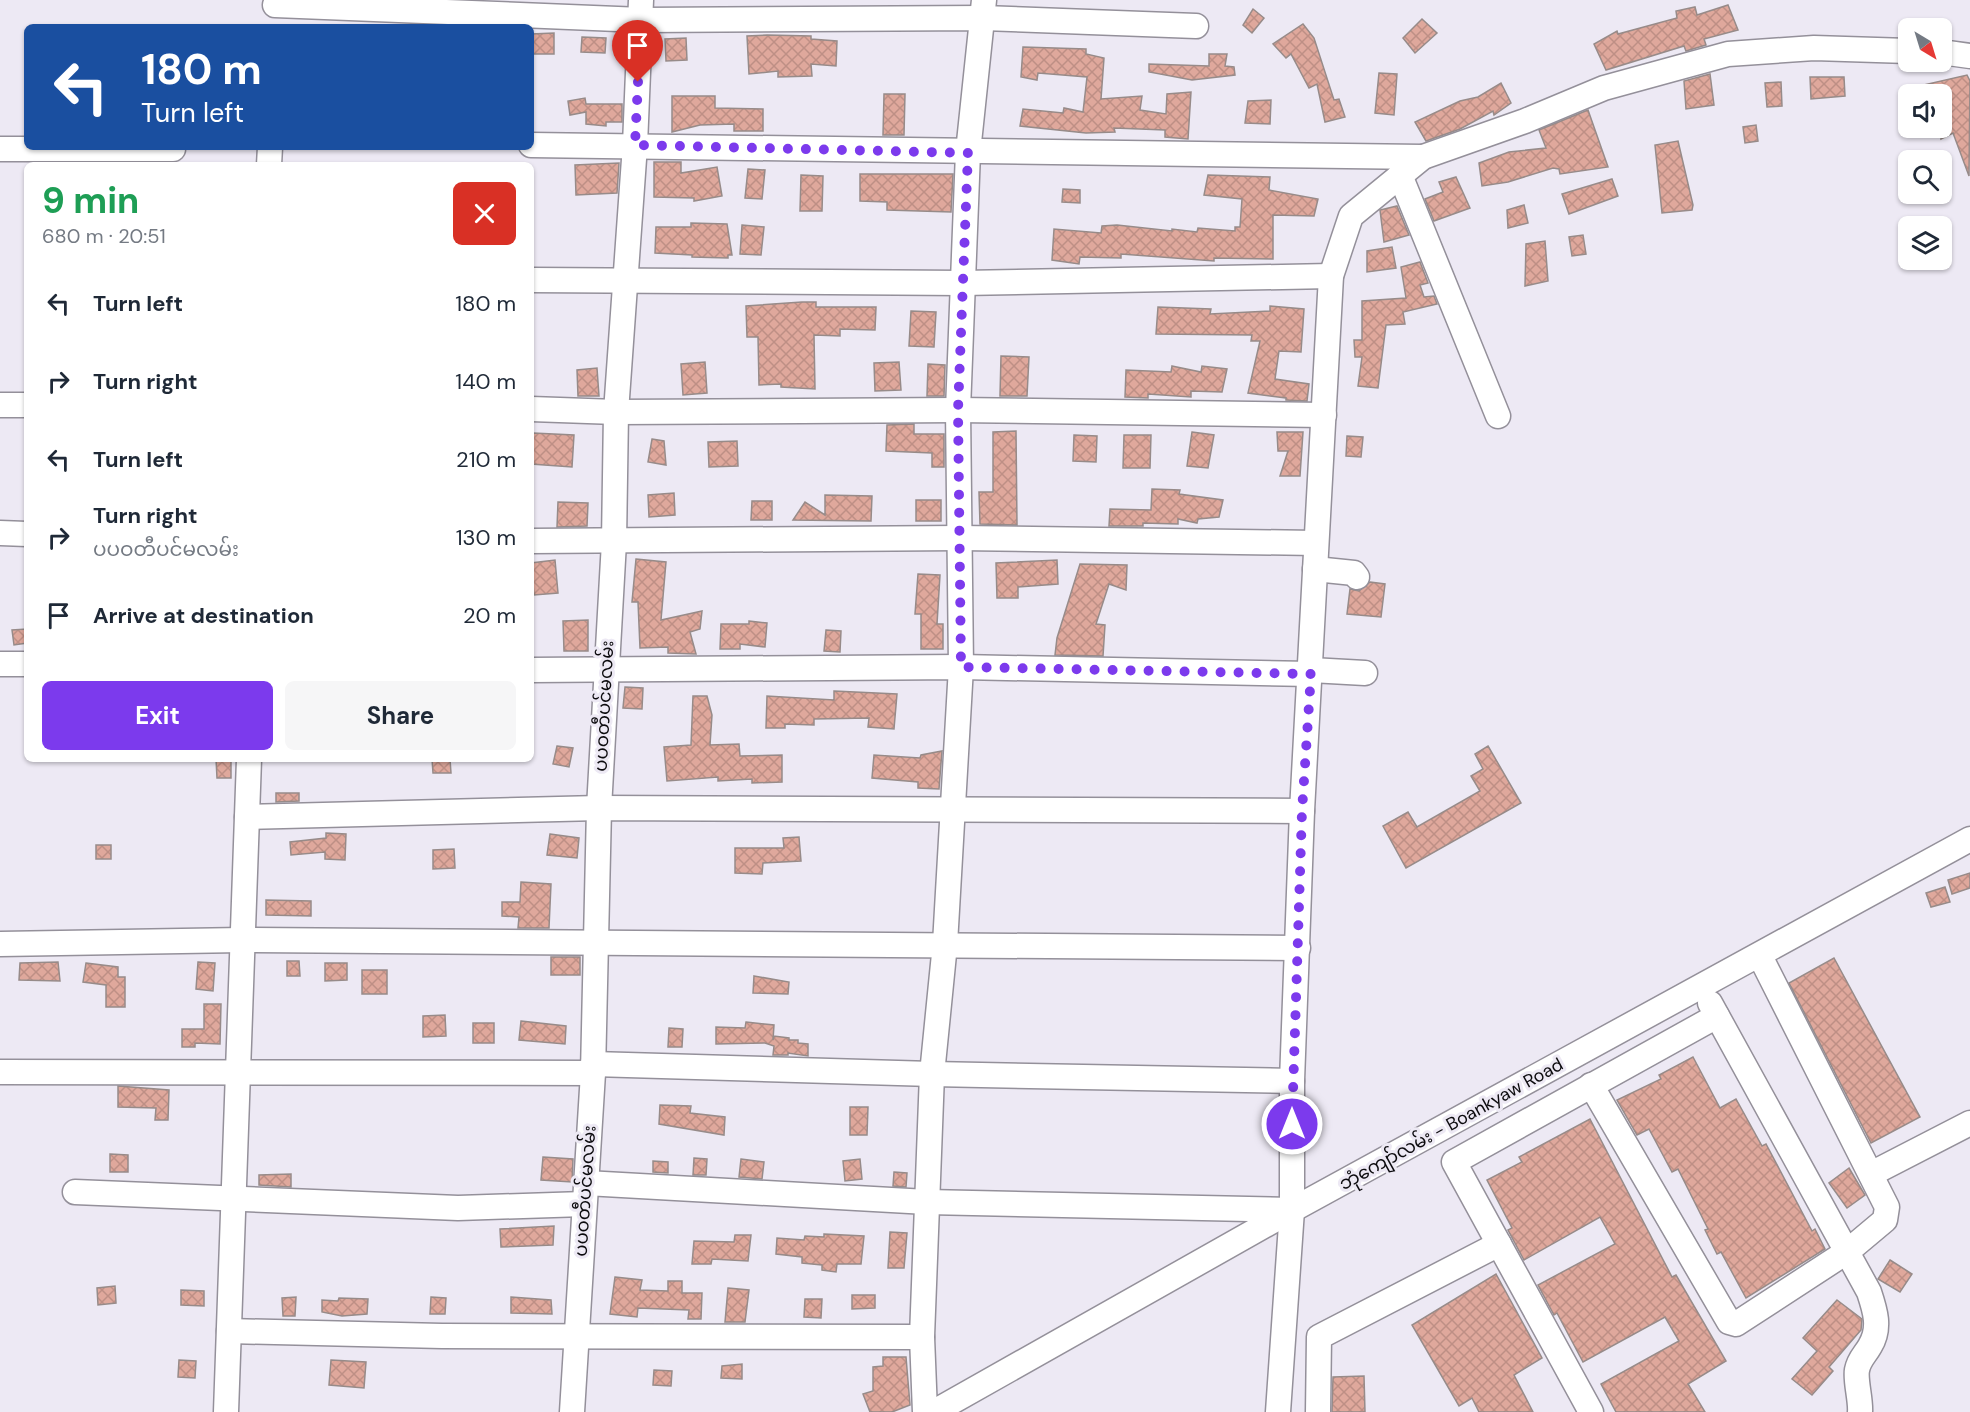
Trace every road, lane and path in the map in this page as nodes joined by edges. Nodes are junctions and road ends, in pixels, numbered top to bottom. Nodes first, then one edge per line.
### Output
1 (984, 9) edge
2 (642, 10) edge
3 (275, 11) edge
4 (1196, 26) dead end
5 (1898, 51) edge
6 (1952, 54) edge
7 (1970, 56) edge
8 (534, 145) edge
9 (635, 145) junction
10 (0, 148) edge
11 (24, 148) edge
12 (968, 153) junction
13 (1423, 157) junction
14 (1400, 174) junction
15 (1332, 276) junction
16 (534, 280) edge
17 (624, 281) junction
18 (963, 283) junction
19 (0, 405) edge
20 (24, 405) edge
21 (534, 409) edge
22 (958, 410) junction
23 (616, 412) junction
24 (1323, 415) junction
25 (1498, 417) dead end
26 (0, 533) edge
27 (24, 534) edge
28 (959, 538) junction
29 (534, 541) edge
30 (614, 542) junction
31 (1316, 543) junction
32 (1315, 569) junction
33 (1357, 577) dead end
34 (0, 664) edge
35 (24, 664) edge
36 (961, 667) junction
37 (534, 670) edge
38 (604, 671) junction
39 (1311, 672) junction
40 (1365, 673) dead end
41 (249, 762) edge
42 (599, 808) junction
43 (953, 811) junction
44 (1302, 811) junction
45 (247, 817) junction
46 (1970, 839) edge
47 (242, 940) junction
48 (596, 942) junction
49 (0, 944) edge
50 (945, 944) junction
51 (1298, 948) junction
52 (1760, 956) junction
53 (1702, 987) junction
54 (1717, 1016) junction
55 (593, 1069) junction
56 (0, 1072) edge
57 (238, 1072) junction
58 (932, 1074) junction
59 (1292, 1081) junction
60 (1591, 1086) junction
61 (1970, 1123) edge
62 (1438, 1131) junction
63 (1454, 1162) junction
64 (1871, 1174) junction
65 (75, 1192) dead end
66 (585, 1193) junction
67 (233, 1197) junction
68 (927, 1202) junction
69 (1292, 1210) junction
70 (1499, 1244) junction
71 (1848, 1251) junction
72 (229, 1331) junction
73 (576, 1335) junction
74 (922, 1337) junction
75 (1283, 1337) junction
76 (1319, 1337) junction
77 (226, 1412) edge
78 (572, 1412) edge
79 (925, 1412) edge
80 (934, 1412) edge
81 (1278, 1412) edge
82 (1318, 1412) edge
83 (1591, 1412) edge
84 (1860, 1412) edge

1 - 2 street
1 - 4 street
1 - 12 street
2 - 3 street
2 - 9 street, ပပဝတီပင်မလမ်း
5 - 13 street
6 - 7 street
8 - 9 street
9 - 12 street
9 - 17 street, ပပဝတီပင်မလမ်း
10 - 11 street
12 - 13 street
12 - 18 street
13 - 14 street
14 - 15 street
14 - 25 street
15 - 18 street
15 - 24 street
16 - 17 street
17 - 18 street
17 - 23 street, ပပဝတီပင်မလမ်း
18 - 22 street
19 - 20 street
21 - 23 street
22 - 23 street
22 - 24 street
22 - 28 street
23 - 30 street, ပပဝတီပင်မလမ်း
24 - 31 street
26 - 27 street
28 - 30 street
28 - 31 street
28 - 36 street
29 - 30 street
30 - 38 street, ပပဝတီပင်မလမ်း
31 - 32 street
32 - 33 street
32 - 39 street
34 - 35 street
36 - 38 street
36 - 39 street
36 - 43 street
37 - 38 street
38 - 42 street, ပပဝတီပင်မလမ်း
39 - 40 street
39 - 44 street
41 - 45 street
42 - 43 street
42 - 45 street
42 - 48 street, ပပဝတီပင်မလမ်း
43 - 44 street
43 - 50 street
44 - 51 street
45 - 47 street
46 - 52 street, ဘုံကျော်လမ်း - Boankyaw Road
47 - 48 street
47 - 49 street
47 - 57 street
48 - 50 street
48 - 55 street, ပပဝတီပင်မလမ်း
50 - 51 street
50 - 58 street
51 - 59 street
52 - 53 street, ဘုံကျော်လမ်း - Boankyaw Road
52 - 64 street
53 - 54 street
53 - 62 street, ဘုံကျော်လမ်း - Boankyaw Road
54 - 60 street
54 - 71 street
55 - 57 street
55 - 58 street
55 - 66 street, ပပဝတီပင်မလမ်း
56 - 57 street
57 - 67 street
58 - 59 street
58 - 68 street
59 - 69 street
60 - 63 street
60 - 71 street
61 - 64 street
62 - 63 street
62 - 69 street, ဘုံကျော်လမ်း - Boankyaw Road
63 - 70 street
64 - 71 street
65 - 67 street
66 - 67 street
66 - 68 street
66 - 73 street, ပပဝတီပင်မလမ်း
67 - 72 street
68 - 69 street
68 - 74 street
69 - 75 street
69 - 80 street, ဘုံကျော်လမ်း - Boankyaw Road
70 - 76 street
70 - 83 street
71 - 84 street
72 - 73 street
72 - 77 street
73 - 74 street
73 - 78 street, ပပဝတီပင်မလမ်း
74 - 79 street
75 - 76 street
75 - 81 street
76 - 82 street

